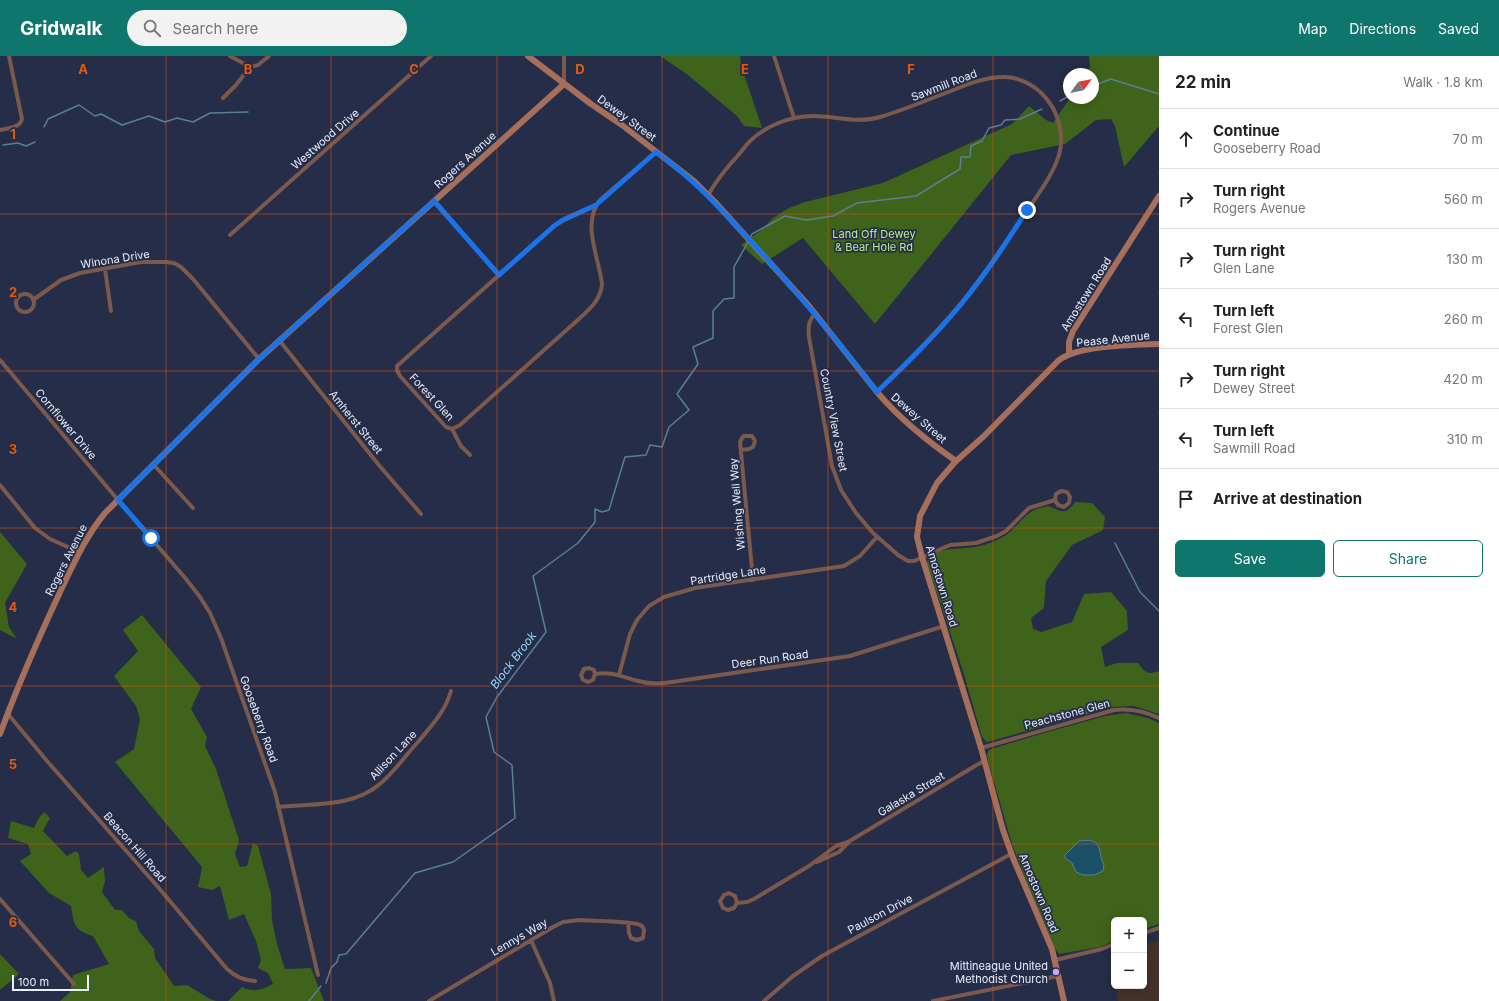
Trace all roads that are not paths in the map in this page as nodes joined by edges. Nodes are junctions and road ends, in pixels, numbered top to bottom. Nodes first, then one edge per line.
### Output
1 (9, 56) edge
2 (230, 56) edge
3 (269, 56) edge
4 (431, 56) edge
5 (528, 56) edge
6 (564, 56) edge
7 (774, 56) edge
8 (250, 67) junction
9 (564, 84) junction
10 (223, 98) dead end
11 (794, 118) junction
12 (0, 130) edge
13 (656, 152) junction
14 (708, 196) junction
15 (1159, 196) edge
16 (434, 201) junction
17 (596, 205) junction
18 (230, 235) dead end
19 (105, 269) junction
20 (499, 275) junction
21 (33, 300) junction
22 (111, 311) dead end
23 (816, 313) junction
24 (279, 340) junction
25 (1159, 344) edge
26 (1069, 354) junction
27 (259, 359) junction
28 (0, 360) edge
29 (877, 392) junction
30 (452, 429) junction
31 (741, 450) dead end
32 (470, 455) dead end
33 (956, 461) junction
34 (153, 464) junction
35 (0, 485) edge
36 (118, 500) junction
37 (1054, 500) junction
38 (193, 508) dead end
39 (421, 514) dead end
40 (878, 537) junction
41 (79, 552) junction
42 (922, 557) junction
43 (754, 580) junction
44 (944, 626) junction
45 (595, 674) dead end
46 (619, 675) junction
47 (451, 691) dead end
48 (8, 714) junction
49 (1159, 718) edge
50 (0, 734) edge
51 (981, 748) junction
52 (984, 761) junction
53 (278, 807) junction
54 (848, 842) junction
55 (1011, 854) junction
56 (809, 866) junction
57 (0, 899) edge
58 (737, 903) junction
59 (628, 924) junction
60 (1159, 928) edge
61 (1147, 932) edge
62 (531, 940) junction
63 (1111, 945) edge
64 (1055, 960) junction
65 (318, 975) dead end
66 (1058, 976) junction
67 (255, 981) dead end
68 (74, 984) dead end
69 (429, 1001) edge
70 (554, 1001) edge
71 (764, 1001) edge
72 (933, 1001) edge
73 (1064, 1001) edge

1 - 12 street
2 - 8 street
3 - 8 street
4 - 18 street, Westwood Drive
5 - 9 main road, Dewey Street
6 - 9 street
7 - 11 street
8 - 10 street
9 - 13 main road, Dewey Street
9 - 16 main road, Rogers Avenue
11 - 14 street, Sawmill Road
11 - 29 street, Sawmill Road
13 - 14 main road, Dewey Street
13 - 17 street, Forest Glen
14 - 23 main road, Dewey Street
15 - 26 main road, Amostown Road
16 - 20 street
16 - 24 main road, Rogers Avenue
17 - 20 street, Forest Glen
17 - 30 street, Forest Glen
19 - 21 street, Winona Drive
19 - 22 street
19 - 27 street, Winona Drive
20 - 30 street, Forest Glen
21 - 21 street, Winona Drive
23 - 29 main road, Dewey Street
23 - 40 street, Country View Street
24 - 27 main road, Rogers Avenue
24 - 39 street, Amherst Street
25 - 26 main road, Pease Avenue
26 - 33 main road, Amostown Road
27 - 34 main road, Rogers Avenue
28 - 36 street, Cornflower Drive
29 - 33 main road, Dewey Street
30 - 32 street
31 - 43 street, Wishing Well Way
33 - 42 main road, Amostown Road
34 - 36 main road, Rogers Avenue
34 - 38 street
35 - 41 street
36 - 41 main road, Rogers Avenue
36 - 53 street, Gooseberry Road
37 - 37 street
37 - 42 street
40 - 42 street, Country View Street
40 - 43 street, Partridge Lane
41 - 48 main road, Rogers Avenue
42 - 44 main road, Amostown Road
43 - 46 street, Partridge Lane
44 - 46 street, Deer Run Road
44 - 51 main road, Amostown Road
45 - 46 street, Deer Run Road
47 - 53 street, Allison Lane
48 - 50 main road, Rogers Avenue
48 - 67 street, Beacon Hill Road
49 - 51 street, Peachstone Glen
51 - 52 main road, Amostown Road
52 - 54 street, Galaska Street
52 - 55 main road, Amostown Road
53 - 65 street, Gooseberry Road
54 - 56 street, Galaska Street
54 - 56 street, Galaska Street
55 - 64 main road, Amostown Road
55 - 71 street, Paulson Drive
56 - 58 street, Galaska Street
57 - 68 street
58 - 58 street, Galaska Street
59 - 59 street, Lennys Way
59 - 62 street, Lennys Way
60 - 61 street
62 - 69 street, Lennys Way
62 - 70 street
63 - 64 street
64 - 66 main road, Amostown Road
66 - 72 street
66 - 73 main road, Amostown Road

